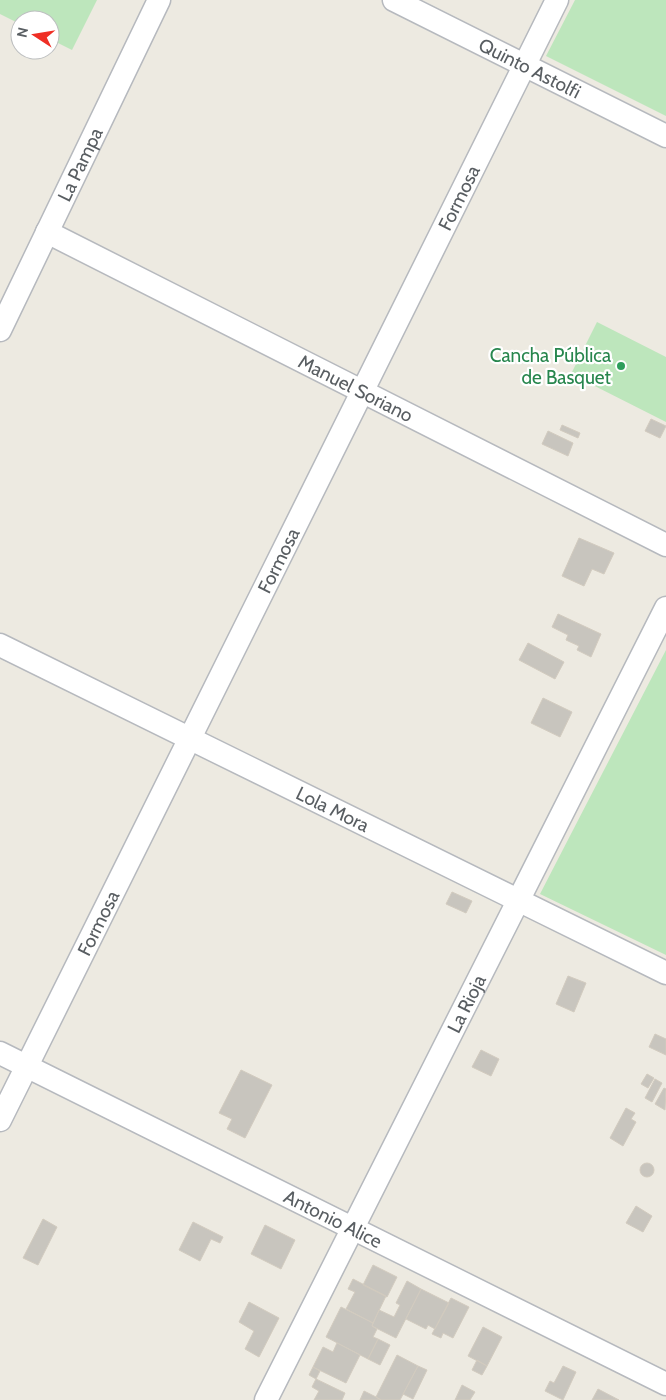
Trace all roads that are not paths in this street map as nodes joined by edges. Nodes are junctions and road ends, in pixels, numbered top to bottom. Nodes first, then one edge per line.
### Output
1 (158, 0) edge
2 (394, 0) edge
3 (557, 0) edge
4 (525, 65) junction
5 (666, 136) edge
6 (47, 232) junction
7 (0, 330) edge
8 (363, 391) junction
9 (666, 545) edge
10 (666, 608) edge
11 (0, 644) edge
12 (190, 738) junction
13 (518, 900) junction
14 (666, 973) edge
15 (0, 1053) edge
16 (27, 1066) junction
17 (0, 1120) edge
18 (352, 1228) junction
19 (666, 1384) edge
20 (266, 1400) edge

1 - 6 street, La Pampa
2 - 4 street, Quinto Astolfi
3 - 4 street, Formosa
4 - 5 street, Quinto Astolfi
4 - 8 street, Formosa
6 - 7 street, La Pampa
6 - 8 street, Manuel Soriano
8 - 9 street, Manuel Soriano
8 - 12 street, Formosa
10 - 13 street, La Rioja
11 - 12 street, Lola Mora
12 - 13 street, Lola Mora
12 - 16 street, Formosa
13 - 14 street, Lola Mora
13 - 18 street, La Rioja
15 - 16 street, Antonio Alice
16 - 17 street, Formosa
16 - 18 street, Antonio Alice
18 - 19 street, Antonio Alice
18 - 20 street, La Rioja

